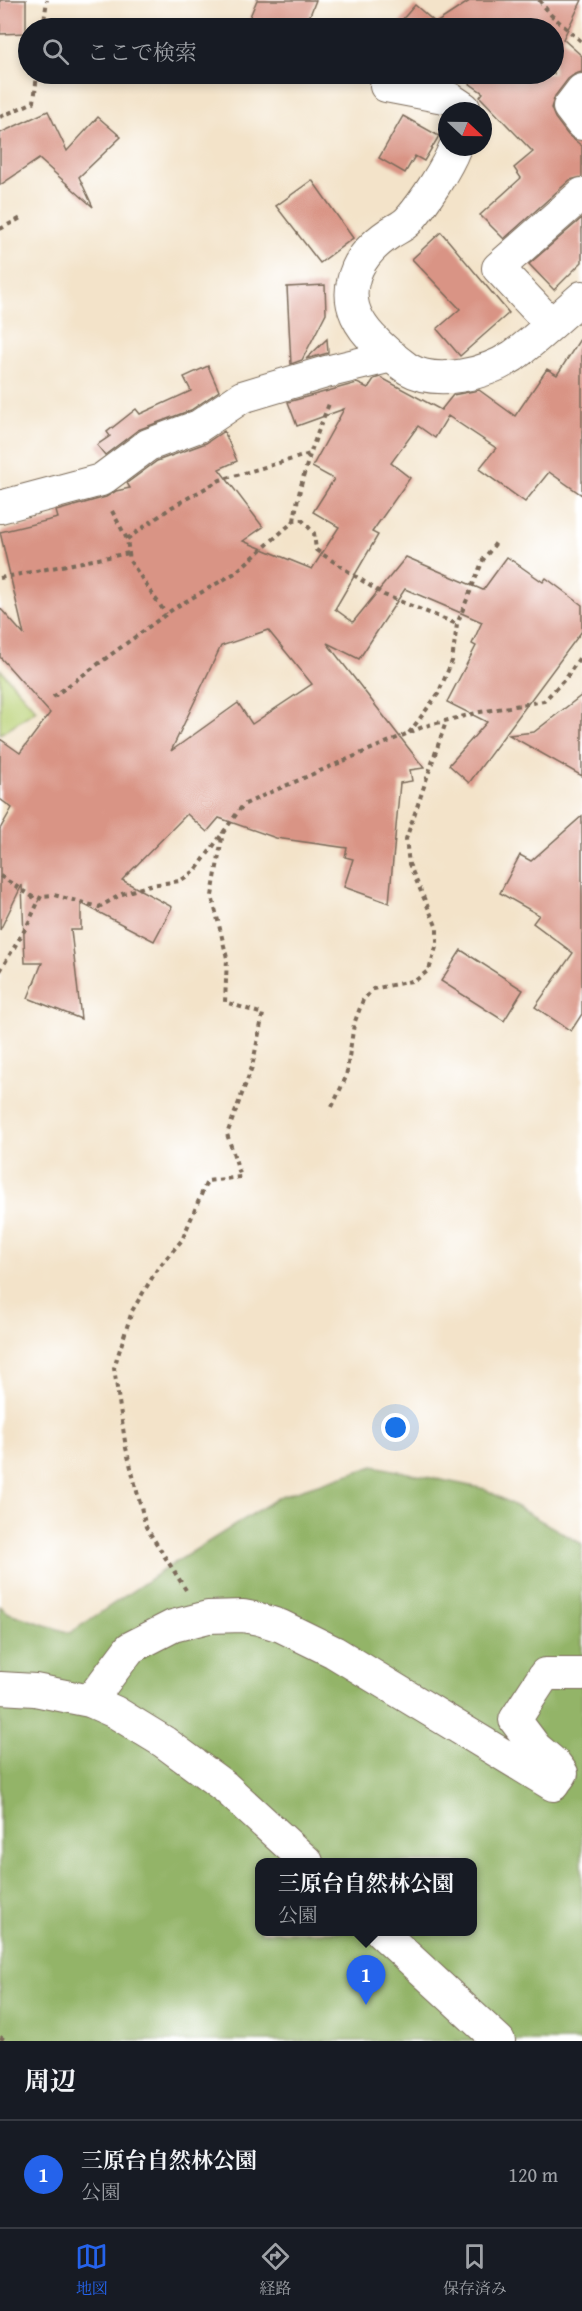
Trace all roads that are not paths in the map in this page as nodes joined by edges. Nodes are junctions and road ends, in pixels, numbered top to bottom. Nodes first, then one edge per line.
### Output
1 (386, 86) dead end
2 (582, 90) edge
3 (455, 102) edge
4 (582, 124) edge
5 (449, 156) edge
6 (582, 194) edge
7 (582, 297) edge
8 (551, 324) junction
9 (392, 356) junction
10 (0, 507) edge
11 (582, 1674) edge
12 (0, 1688) edge
13 (90, 1701) junction
14 (302, 1858) edge
15 (385, 1936) edge
16 (499, 2041) edge

1 - 3 street
2 - 4 street
5 - 9 street
6 - 8 street
7 - 8 street
8 - 9 street
9 - 10 street
11 - 13 street
12 - 13 street
13 - 14 street
15 - 16 street

